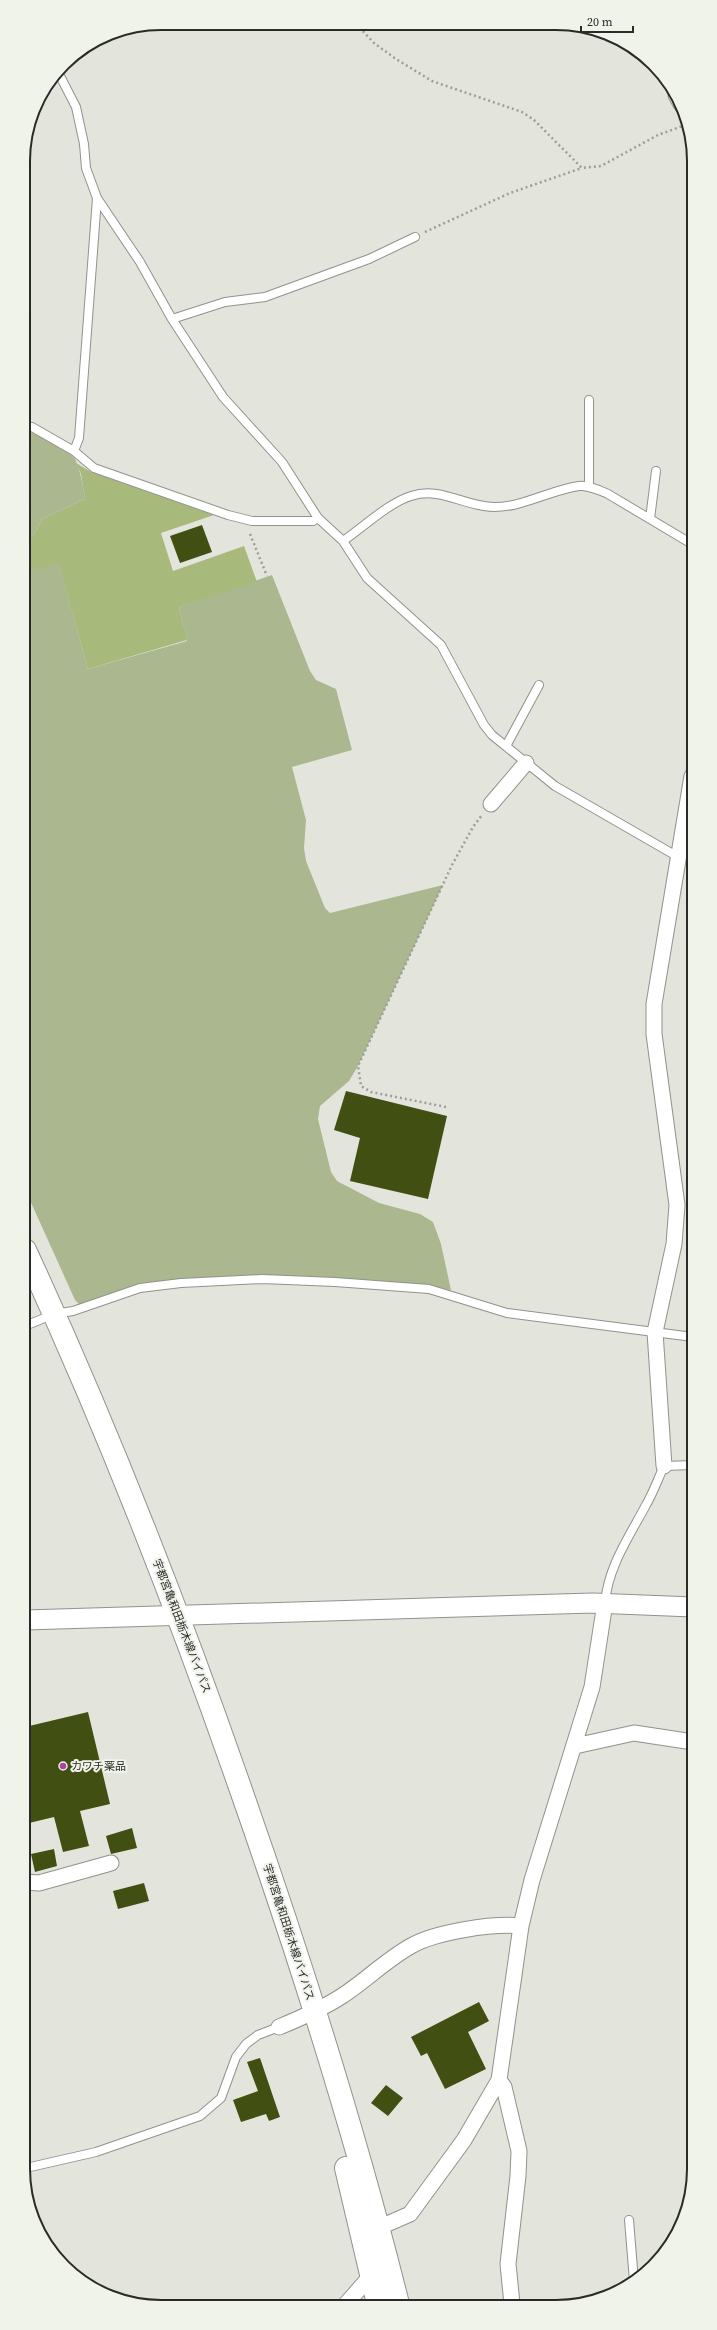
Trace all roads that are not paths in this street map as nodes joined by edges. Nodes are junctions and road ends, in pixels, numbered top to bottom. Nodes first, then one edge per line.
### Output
1 (61, 77) edge
2 (97, 198) junction
3 (414, 237) road end
4 (172, 319) junction
5 (589, 400) dead end
6 (30, 427) edge
7 (74, 451) junction
8 (656, 471) dead end
9 (589, 487) junction
10 (318, 518) junction
11 (650, 519) junction
12 (342, 541) junction
13 (687, 541) edge
14 (539, 685) dead end
15 (506, 746) junction
16 (526, 764) junction
17 (491, 804) road end
18 (687, 847) edge
19 (686, 861) edge
20 (30, 1263) edge
21 (54, 1314) junction
22 (30, 1324) edge
23 (655, 1332) junction
24 (687, 1336) edge
25 (687, 1465) edge
26 (664, 1466) junction
27 (604, 1603) junction
28 (687, 1607) edge
29 (179, 1614) junction
30 (30, 1620) edge
31 (687, 1741) edge
32 (575, 1746) junction
33 (111, 1863) dead end
34 (30, 1882) edge
35 (520, 1926) junction
36 (315, 2012) junction
37 (279, 2027) joint
38 (499, 2080) junction
39 (30, 2167) edge
40 (629, 2220) dead end
41 (378, 2228) junction
42 (379, 2268) junction
43 (633, 2275) edge
44 (350, 2300) edge
45 (378, 2300) edge
46 (396, 2300) edge
47 (512, 2300) edge

1 - 2 lane
2 - 4 lane
2 - 7 lane
3 - 4 lane
4 - 10 lane
5 - 9 lane
6 - 7 lane
7 - 10 lane
8 - 11 lane
9 - 11 lane
9 - 12 lane
10 - 12 lane
11 - 13 lane
12 - 15 lane
14 - 15 lane
15 - 16 lane
16 - 17 street
16 - 19 lane
18 - 19 street
19 - 23 street
20 - 21 main road, 宇都宮亀和田栃木線バイパス
21 - 22 lane
21 - 23 lane
21 - 29 main road, 宇都宮亀和田栃木線バイパス
23 - 24 lane
23 - 26 street
25 - 26 lane
26 - 27 lane
27 - 28 street
27 - 29 street
27 - 32 street
29 - 30 street
29 - 36 main road, 宇都宮亀和田栃木線バイパス
31 - 32 street
32 - 35 street
33 - 34 street
35 - 36 street
35 - 38 street
36 - 37 street
36 - 41 main road, 宇都宮亀和田栃木線バイパス
36 - 42 main road, 宇都宮亀和田栃木線バイパス
37 - 39 lane
38 - 41 street
38 - 47 street
40 - 43 lane
41 - 42 main road, 宇都宮亀和田栃木線バイパス
42 - 44 street
42 - 45 main road, 宇都宮亀和田栃木線バイパス
42 - 46 main road, 宇都宮亀和田栃木線バイパス

